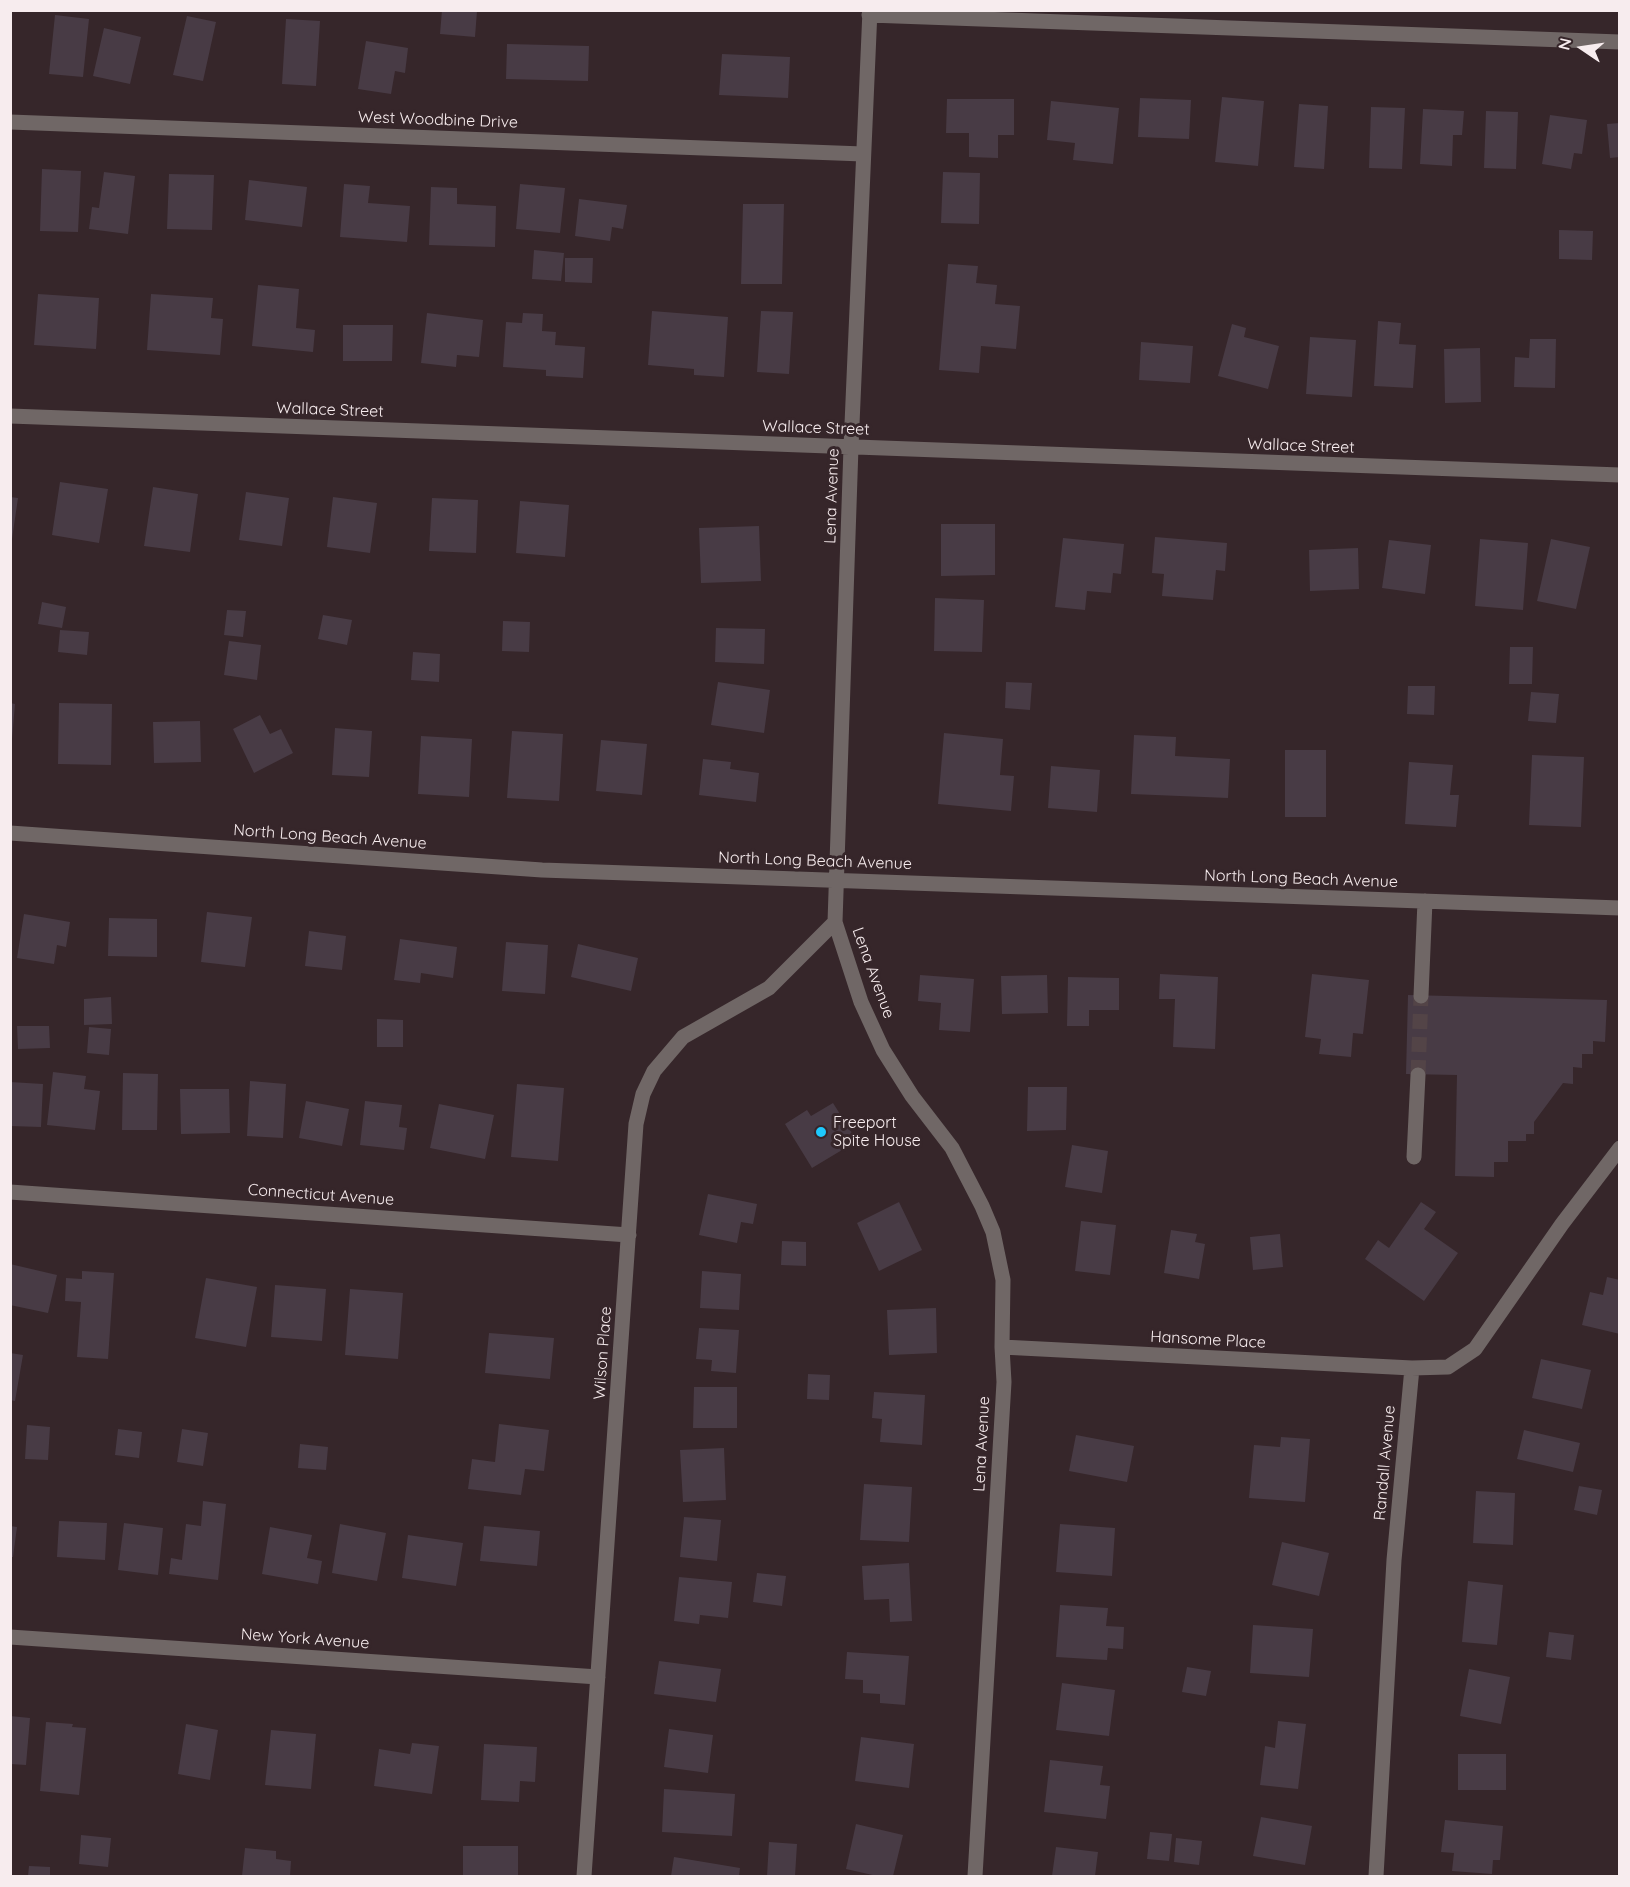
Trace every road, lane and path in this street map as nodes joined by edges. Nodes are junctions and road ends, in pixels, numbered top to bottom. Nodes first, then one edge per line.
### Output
1 (869, 13) edge
2 (1620, 42) edge
3 (10, 122) edge
4 (863, 154) junction
5 (10, 416) edge
6 (851, 447) junction
7 (1620, 475) edge
8 (10, 832) edge
9 (836, 880) junction
10 (1425, 901) junction
11 (1620, 908) edge
12 (836, 922) junction
13 (1421, 996) tunnel mouth
14 (1418, 1075) tunnel mouth
15 (1620, 1149) edge
16 (1414, 1157) dead end
17 (10, 1192) edge
18 (630, 1235) junction
19 (1002, 1347) junction
20 (1412, 1368) junction
21 (10, 1637) edge
22 (598, 1677) junction
23 (584, 1876) edge
24 (975, 1876) edge
25 (1376, 1876) edge

1 - 2 street
1 - 4 street, Lena Avenue
3 - 4 street, West Woodbine Drive
4 - 6 street, Lena Avenue
5 - 6 street, Wallace Street
6 - 7 street, Wallace Street
6 - 9 street, Lena Avenue
8 - 9 street, North Long Beach Avenue
9 - 10 street, North Long Beach Avenue
9 - 12 street, Lena Avenue
10 - 11 street, North Long Beach Avenue
10 - 13 street
12 - 18 street, Wilson Place
12 - 19 street, Lena Avenue
14 - 16 street
15 - 20 street
17 - 18 street, Connecticut Avenue
18 - 22 street, Wilson Place
19 - 20 street, Hansome Place
19 - 24 street, Lena Avenue
20 - 25 street, Randall Avenue
21 - 22 street, New York Avenue
22 - 23 street, Wilson Place

